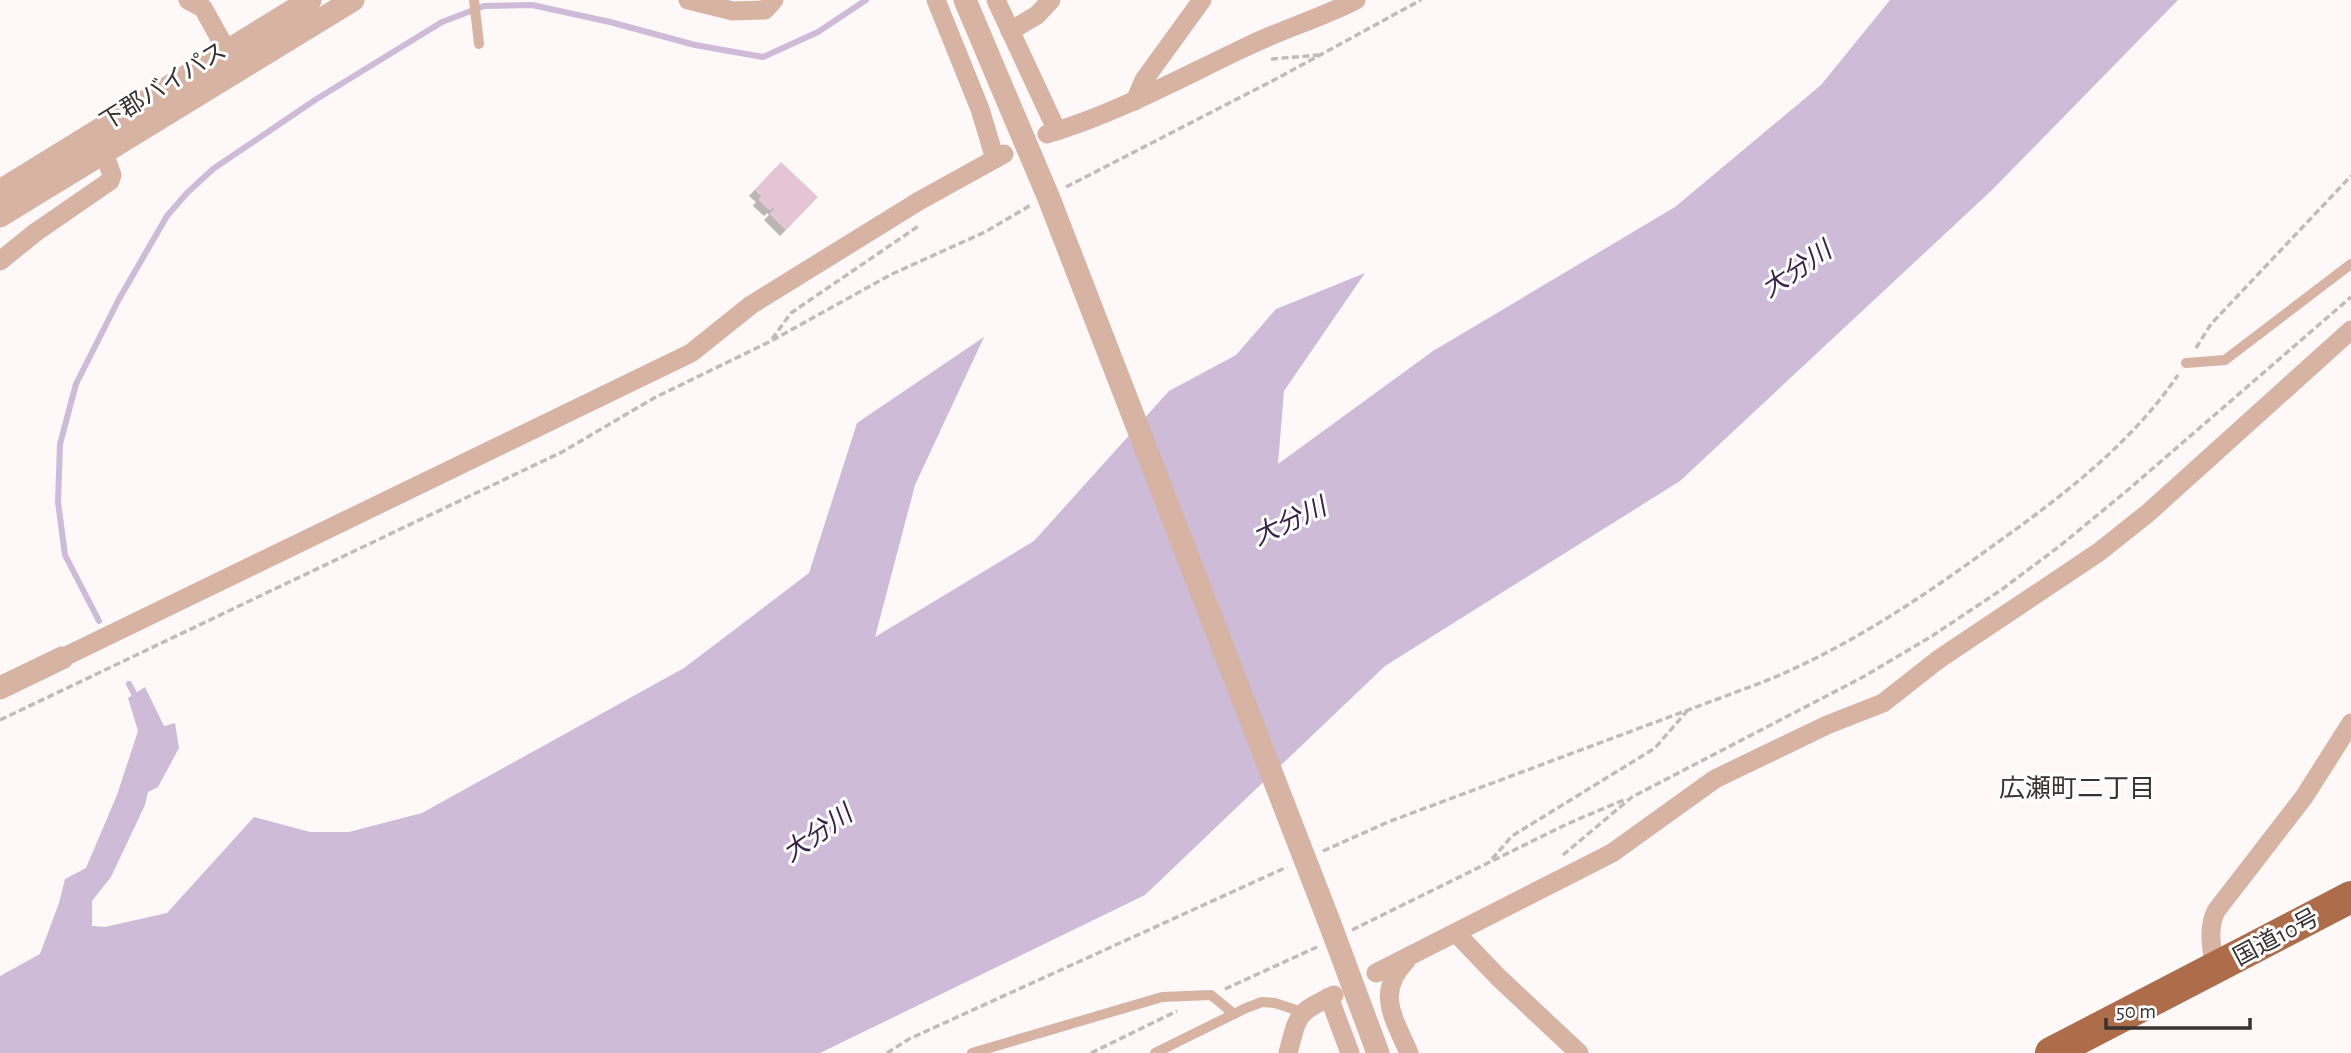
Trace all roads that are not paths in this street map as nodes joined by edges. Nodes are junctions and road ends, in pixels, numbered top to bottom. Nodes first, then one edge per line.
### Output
1 (188, 0) edge
2 (310, 0) edge
3 (353, 0) edge
4 (474, 0) edge
5 (688, 0) edge
6 (774, 0) edge
7 (936, 0) edge
8 (965, 0) edge
9 (996, 0) edge
10 (1051, 0) edge
11 (1202, 0) edge
12 (1356, 0) edge
13 (1010, 31) junction
14 (479, 44) dead end
15 (227, 51) junction
16 (1135, 101) junction
17 (104, 153) junction
18 (0, 191) edge
19 (0, 216) edge
20 (0, 261) edge
21 (2351, 264) edge
22 (2351, 330) edge
23 (2186, 363) road end
24 (62, 658) joint
25 (0, 688) edge
26 (2351, 723) edge
27 (2351, 897) edge
28 (1456, 933) junction
29 (1415, 954) junction
30 (2216, 969) junction
31 (1376, 973) dead end
32 (1301, 1012) junction
33 (1234, 1014) junction
34 (972, 1053) edge
35 (1155, 1053) edge
36 (1288, 1053) edge
37 (1350, 1053) edge
38 (1378, 1053) edge
39 (1409, 1053) edge
40 (1579, 1053) edge
41 (2051, 1053) edge

1 - 15 street
2 - 15 street
3 - 17 street, 下郡バイパス
4 - 14 lane
5 - 6 street
7 - 24 street
8 - 38 street
9 - 13 street
10 - 13 street
11 - 16 street
12 - 16 street
13 - 16 street
15 - 18 street
17 - 19 street, 下郡バイパス
17 - 20 street
21 - 23 lane
22 - 28 street
24 - 25 street
26 - 30 street
27 - 30 highway, 国道10号
28 - 29 street
28 - 40 street
29 - 31 street
29 - 39 street
30 - 41 highway, 国道10号
32 - 33 lane
32 - 36 street
32 - 37 street
33 - 34 lane
33 - 35 lane

